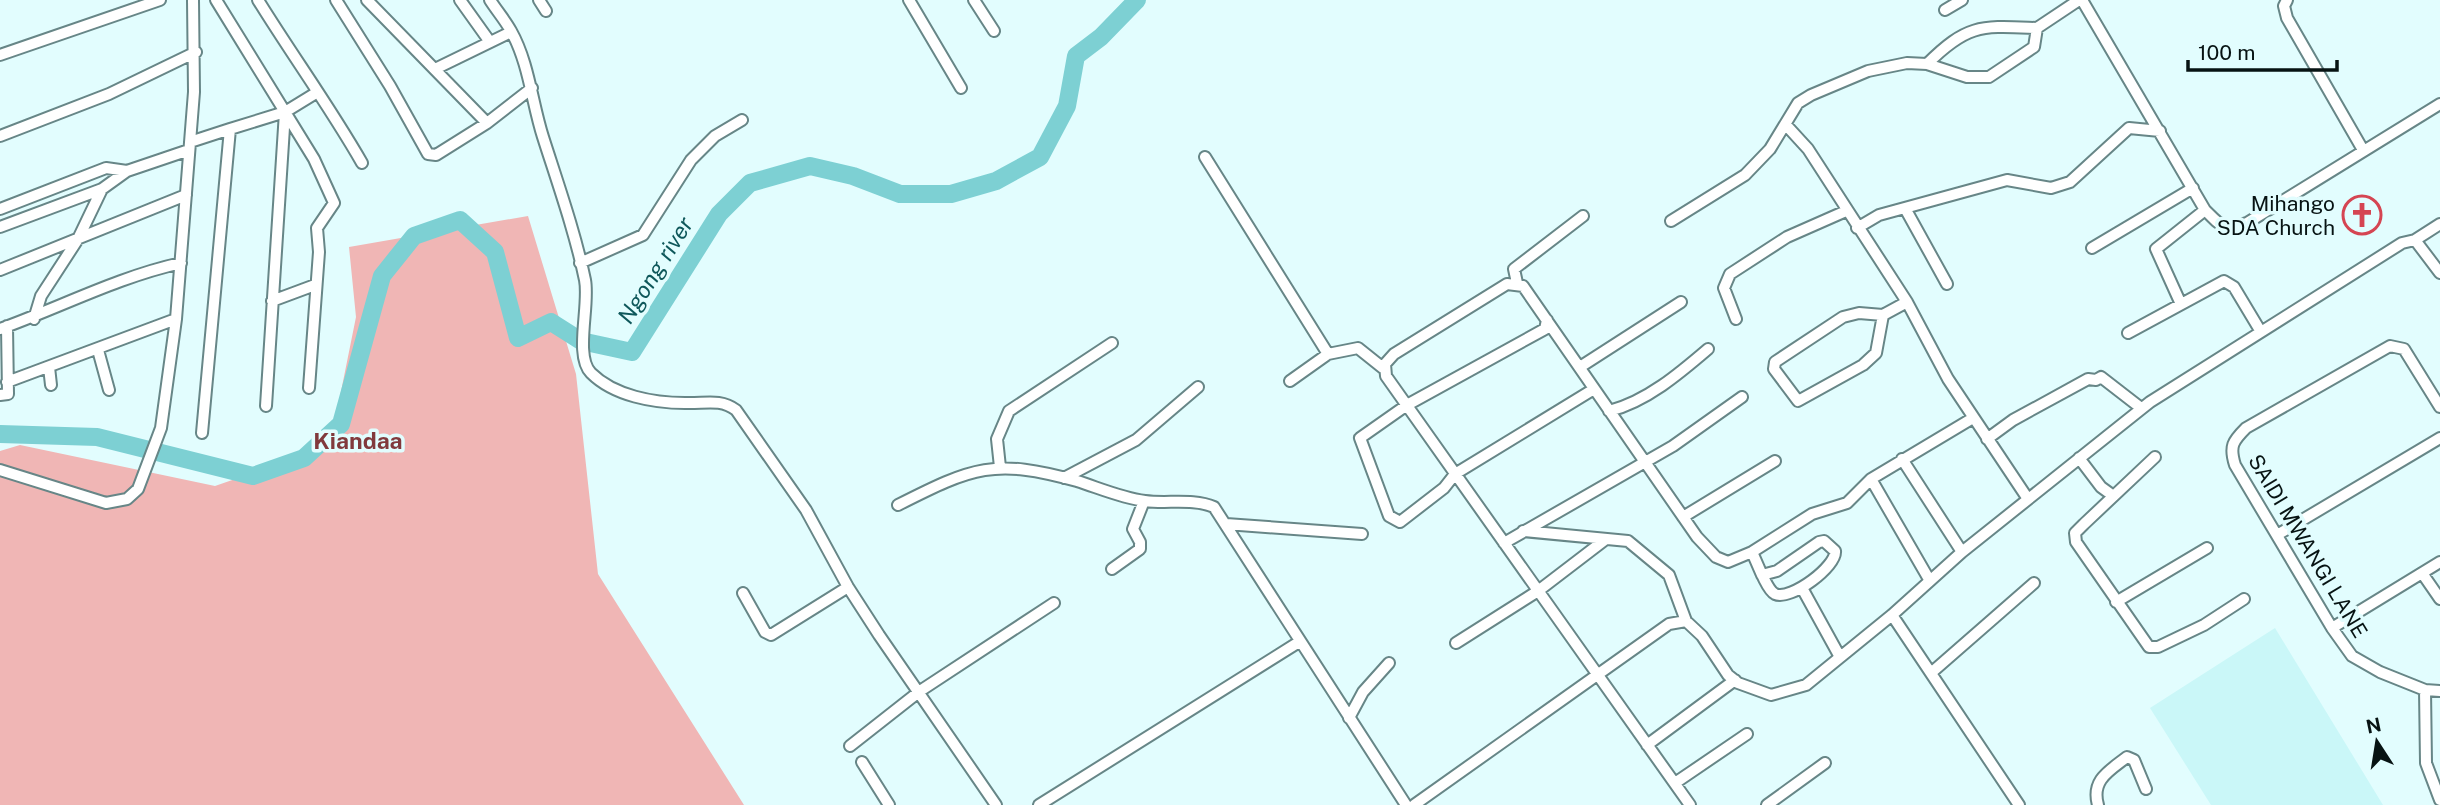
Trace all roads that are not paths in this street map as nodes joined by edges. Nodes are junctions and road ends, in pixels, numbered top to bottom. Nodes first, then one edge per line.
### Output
1 (160, 0) edge
2 (192, 0) edge
3 (216, 0) edge
4 (258, 0) edge
5 (336, 0) edge
6 (367, 0) edge
7 (460, 0) edge
8 (490, 0) edge
9 (539, 0) edge
10 (909, 0) edge
11 (974, 0) edge
12 (1962, 0) edge
13 (2080, 0) edge
14 (2287, 0) edge
15 (1945, 10) dead end
16 (546, 11) dead end
17 (2037, 28) junction
18 (994, 31) dead end
19 (511, 32) junction
20 (490, 42) junction
21 (196, 52) junction
22 (0, 55) edge
23 (1927, 64) junction
24 (435, 69) junction
25 (532, 88) junction
26 (961, 89) dead end
27 (316, 93) junction
28 (2440, 104) edge
29 (285, 112) junction
30 (742, 120) dead end
31 (487, 122) junction
32 (1786, 125) junction
33 (230, 129) junction
34 (2160, 131) junction
35 (0, 136) edge
36 (189, 146) junction
37 (2363, 150) junction
38 (1205, 157) dead end
39 (362, 163) dead end
40 (127, 171) junction
41 (2193, 187) junction
42 (102, 189) junction
43 (186, 195) junction
44 (0, 209) edge
45 (1906, 209) junction
46 (2205, 210) junction
47 (1846, 211) junction
48 (1583, 216) dead end
49 (1671, 221) dead end
50 (2440, 224) edge
51 (0, 227) edge
52 (1857, 228) junction
53 (78, 239) junction
54 (2415, 240) junction
55 (2092, 248) dead end
56 (181, 263) junction
57 (580, 263) junction
58 (0, 270) edge
59 (2440, 273) edge
60 (1517, 283) junction
61 (1947, 284) dead end
62 (315, 285) junction
63 (272, 301) junction
64 (1681, 302) dead end
65 (1907, 302) junction
66 (2180, 302) junction
67 (1883, 315) junction
68 (33, 319) junction
69 (176, 319) junction
70 (1735, 319) dead end
71 (1547, 320) junction
72 (3, 328) edge
73 (2128, 332) dead end
74 (2262, 332) junction
75 (1112, 343) dead end
76 (1708, 349) dead end
77 (97, 350) junction
78 (1328, 354) junction
79 (49, 367) junction
80 (1580, 367) junction
81 (1384, 368) junction
82 (1290, 381) dead end
83 (7, 382) junction
84 (51, 386) dead end
85 (1198, 387) dead end
86 (309, 388) dead end
87 (1594, 389) junction
88 (109, 390) dead end
89 (0, 395) edge
90 (1742, 397) dead end
91 (1407, 405) junction
92 (266, 406) dead end
93 (2440, 407) edge
94 (2141, 408) junction
95 (1609, 411) junction
96 (1973, 418) junction
97 (202, 433) dead end
98 (2440, 438) edge
99 (1987, 439) junction
100 (2155, 457) dead end
101 (2079, 458) junction
102 (1902, 459) junction
103 (1646, 460) junction
104 (1775, 461) dead end
105 (1000, 467) junction
106 (0, 470) edge
107 (1455, 474) junction
108 (1064, 478) junction
109 (1871, 479) junction
110 (2112, 495) junction
111 (2028, 499) junction
112 (1144, 500) junction
113 (898, 505) dead end
114 (1684, 517) junction
115 (1226, 524) junction
116 (1523, 531) junction
117 (1362, 534) dead end
118 (2277, 536) junction
119 (1606, 539) junction
120 (1504, 543) junction
121 (2207, 548) dead end
122 (1752, 552) junction
123 (1962, 552) junction
124 (2440, 562) edge
125 (1112, 569) dead end
126 (2422, 573) junction
127 (1762, 575) junction
128 (1930, 581) junction
129 (2034, 583) dead end
130 (848, 587) junction
131 (1802, 588) junction
132 (1538, 591) junction
133 (743, 593) dead end
134 (2244, 599) dead end
135 (2440, 599) edge
136 (2116, 602) junction
137 (1054, 603) dead end
138 (1892, 615) junction
139 (1686, 621) junction
140 (2332, 628) junction
141 (1299, 642) junction
142 (1456, 643) dead end
143 (1840, 657) junction
144 (1389, 663) dead end
145 (1931, 673) junction
146 (1597, 676) junction
147 (1735, 680) junction
148 (2425, 690) junction
149 (920, 691) junction
150 (2440, 691) edge
151 (1349, 718) junction
152 (1747, 734) dead end
153 (1647, 745) junction
154 (850, 746) dead end
155 (862, 762) dead end
156 (1825, 763) dead end
157 (1675, 783) junction
158 (2146, 789) dead end
159 (2440, 800) edge
160 (889, 805) edge
161 (996, 805) edge
162 (1039, 805) edge
163 (1406, 805) edge
164 (1414, 805) edge
165 (1690, 805) edge
166 (1767, 805) edge
167 (2019, 805) edge
168 (2098, 805) edge

1 - 22 street
2 - 21 street
3 - 29 street
4 - 27 street
5 - 31 street
6 - 24 street
7 - 20 street
8 - 19 street
9 - 16 street
10 - 26 street
11 - 18 street
12 - 15 street
13 - 17 street
13 - 34 street
14 - 37 street
17 - 23 street
17 - 23 street
19 - 20 street
19 - 25 street
20 - 24 street
21 - 35 street
21 - 36 street
23 - 32 street
24 - 31 street
25 - 31 street
25 - 57 street
27 - 29 street
27 - 39 street
28 - 37 street
29 - 33 street
29 - 62 street
29 - 63 street
30 - 57 street
32 - 47 street
32 - 49 street
33 - 36 street
33 - 97 street
34 - 41 street
34 - 45 street
36 - 40 street
36 - 43 street
37 - 46 street
38 - 78 street
40 - 42 street
40 - 44 street
41 - 46 street
41 - 55 street
42 - 51 street
42 - 53 street
43 - 53 street
43 - 56 street
45 - 52 street
45 - 61 street
46 - 66 street
47 - 52 street
47 - 70 street
48 - 60 street
50 - 54 street
52 - 65 street
53 - 58 street
53 - 68 street
54 - 59 street
54 - 74 street
56 - 68 street
56 - 69 street
57 - 130 street
60 - 71 street
60 - 81 street
62 - 63 street
62 - 86 street
63 - 92 street
64 - 80 street
65 - 67 street
65 - 96 street
66 - 73 street
66 - 74 street
67 - 67 street
68 - 72 street
69 - 77 street
69 - 106 street
71 - 80 street
71 - 91 street
72 - 83 street
74 - 94 street
75 - 105 street
76 - 95 street
77 - 79 street
77 - 88 street
78 - 81 street
78 - 82 street
79 - 83 street
79 - 84 street
80 - 87 street
81 - 91 street
83 - 89 street
85 - 108 street
87 - 95 street
87 - 107 street
90 - 103 street
91 - 107 street
91 - 107 street
93 - 118 street, SAIDI MWANGI LANE
94 - 99 street
94 - 101 street
95 - 103 street
96 - 99 street
96 - 102 street
98 - 118 street
99 - 111 street
100 - 110 street
101 - 110 street
101 - 111 street
102 - 109 street
102 - 123 street
103 - 114 street
103 - 116 street
104 - 114 street
105 - 108 street
105 - 113 street
107 - 120 street
108 - 112 street
109 - 122 street
109 - 128 street
110 - 136 street
111 - 123 street
112 - 115 street
112 - 125 street
114 - 122 street
115 - 117 street
115 - 141 street
116 - 119 street
116 - 120 street
118 - 140 street, SAIDI MWANGI LANE
119 - 132 street
119 - 139 street
120 - 132 street
121 - 136 street
122 - 127 street
123 - 128 street
124 - 126 street
126 - 135 street
126 - 140 street
127 - 131 street
127 - 131 street
128 - 138 street
129 - 145 street
130 - 133 street
130 - 149 street
131 - 143 street
132 - 142 street
132 - 146 street
134 - 136 street
137 - 149 street
138 - 143 street
138 - 145 street
139 - 146 street
139 - 147 street
140 - 148 street, SAIDI MWANGI LANE
141 - 151 street
141 - 162 street
143 - 147 street
144 - 151 street
145 - 167 street
146 - 153 street
146 - 164 street
147 - 153 street
148 - 150 street, SAIDI MWANGI LANE
148 - 159 street
149 - 154 street
149 - 161 street
151 - 163 street
152 - 157 street
153 - 157 street
155 - 160 street
156 - 166 street
157 - 165 street
158 - 168 street

